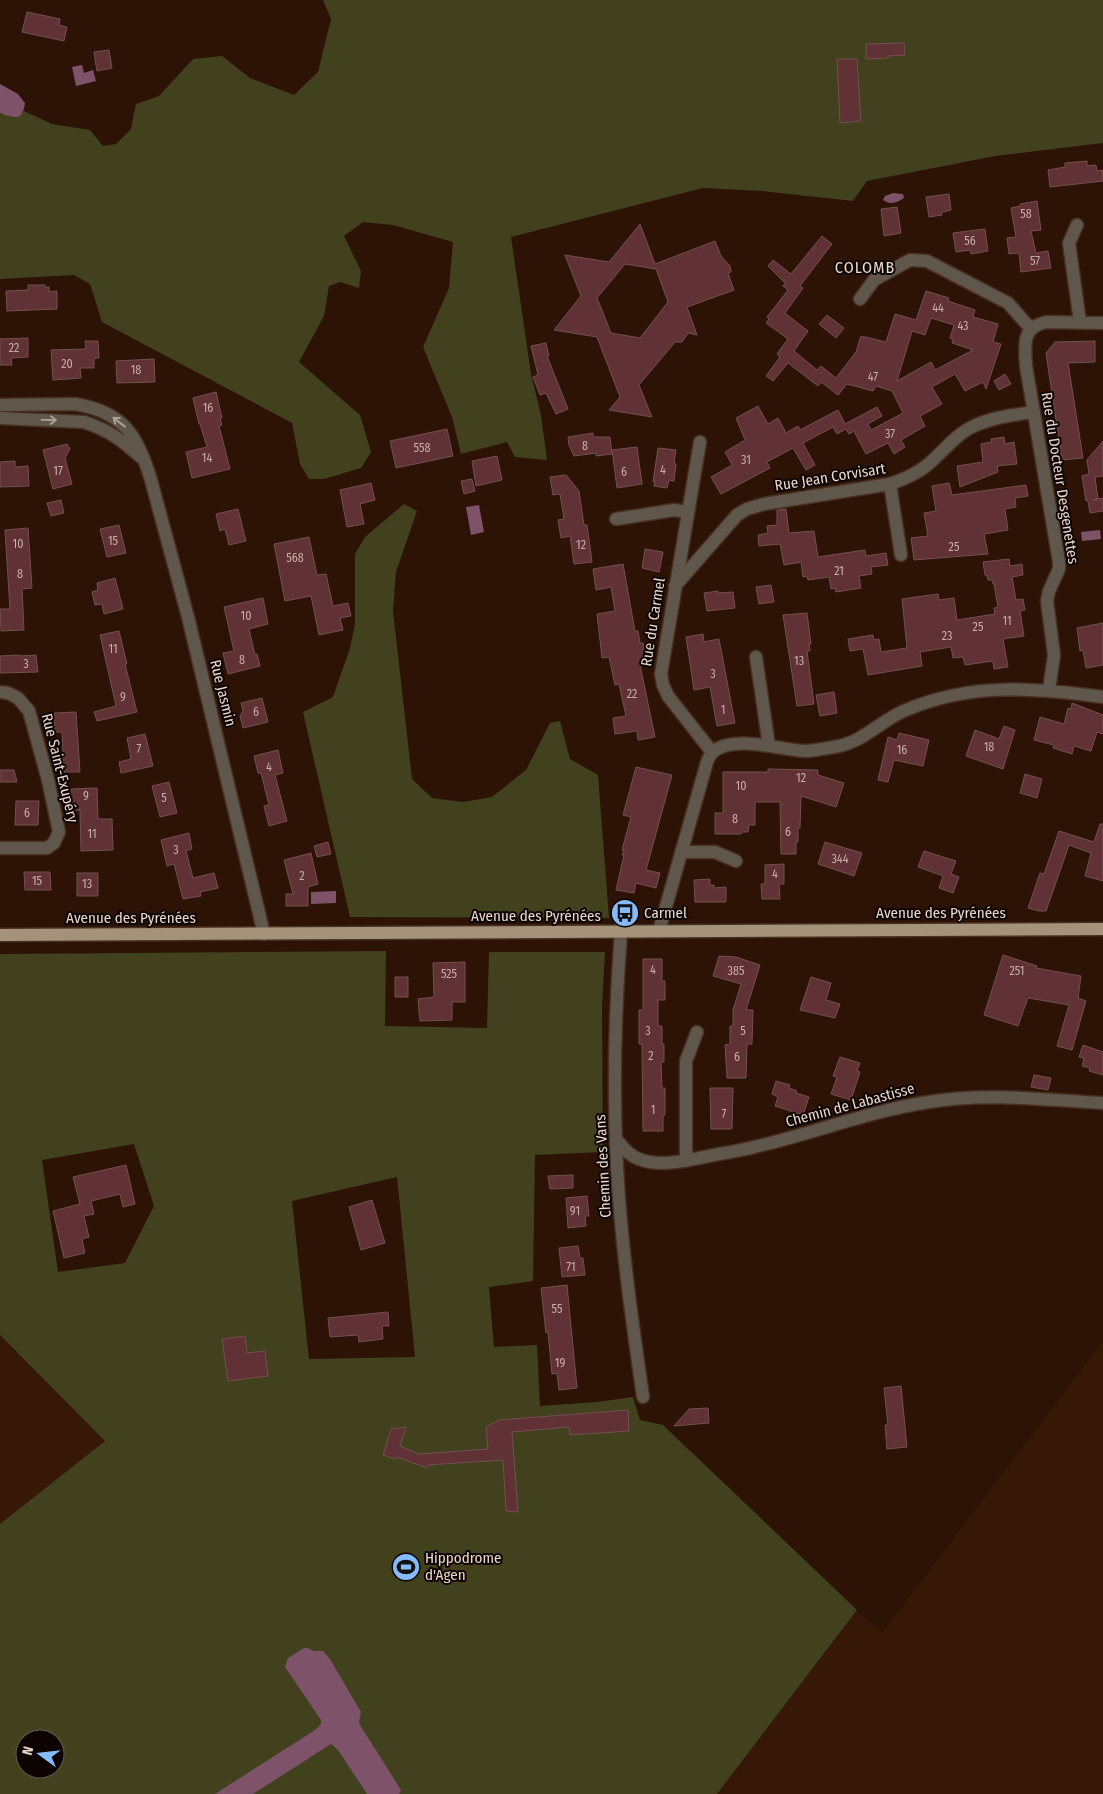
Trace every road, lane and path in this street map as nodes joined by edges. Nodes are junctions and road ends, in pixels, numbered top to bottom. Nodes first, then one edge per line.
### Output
1 (1077, 226) dead end
2 (860, 299) dead end
3 (1080, 322) junction
4 (1103, 323) edge
5 (1030, 329) junction
6 (0, 405) edge
7 (1034, 412) junction
8 (0, 418) edge
9 (700, 442) dead end
10 (146, 461) junction
11 (890, 484) junction
12 (688, 512) junction
13 (616, 519) dead end
14 (901, 555) dead end
15 (675, 586) junction
16 (756, 657) dead end
17 (1049, 690) junction
18 (0, 692) edge
19 (1103, 697) edge
20 (770, 746) junction
21 (712, 752) junction
22 (0, 848) edge
23 (681, 852) junction
24 (736, 861) dead end
25 (1103, 929) edge
26 (659, 931) junction
27 (622, 932) junction
28 (264, 934) junction
29 (0, 935) edge
30 (697, 1032) dead end
31 (1103, 1103) edge
32 (616, 1139) junction
33 (686, 1161) junction
34 (643, 1397) dead end

1 - 3 street
2 - 5 street
3 - 4 street
3 - 5 street
5 - 7 street, Rue du Docteur Desgenettes
10 -> 6 street, Rue Jasmin
7 - 11 street, Rue Jean Corvisart
7 - 17 street, Rue du Docteur Desgenettes
8 -> 10 street
9 - 12 street, Rue du Carmel
10 - 28 street, Rue Jasmin
11 - 14 street
11 - 15 street, Rue Jean Corvisart
12 - 13 street
12 - 15 street, Rue du Carmel
15 - 21 street, Rue du Carmel
16 - 20 street
17 - 19 street
17 - 20 street
18 - 22 street, Rue Saint-Exupéry
20 - 21 street
21 - 23 street
23 - 24 street
23 - 26 street
25 - 26 main road, Avenue des Pyrénées
26 - 27 main road, Avenue des Pyrénées
27 - 28 main road, Avenue des Pyrénées
27 - 32 street, Chemin des Vans
28 - 29 main road, Avenue des Pyrénées
30 - 33 street
31 - 33 street, Chemin de Labastisse
32 - 33 street, Chemin de Labastisse
32 - 34 street, Chemin des Vans

